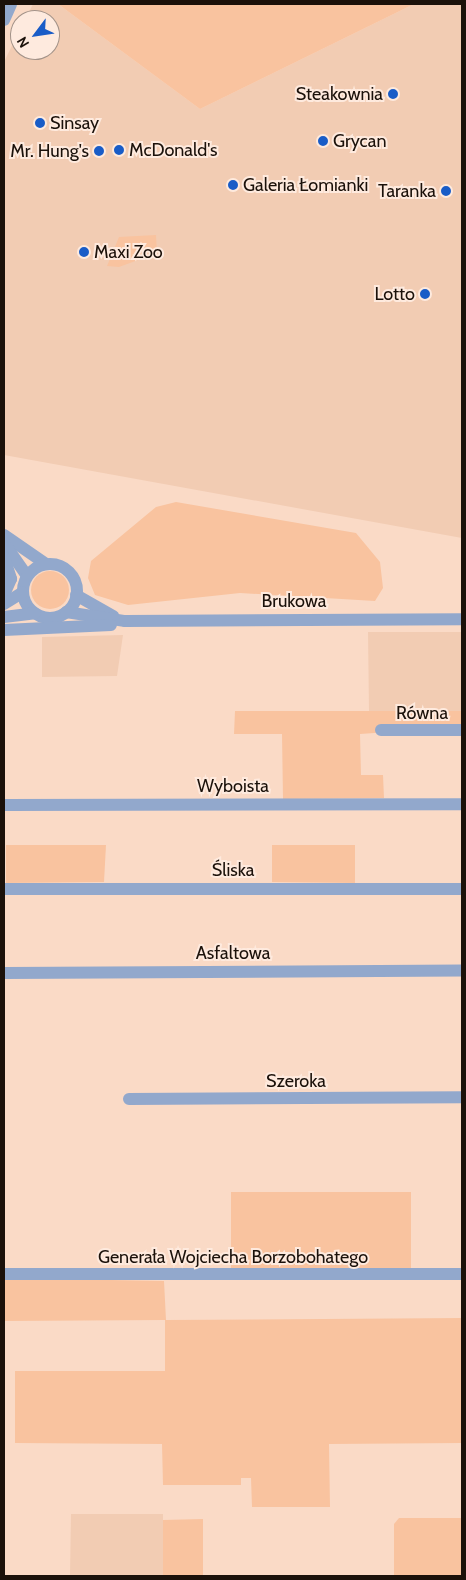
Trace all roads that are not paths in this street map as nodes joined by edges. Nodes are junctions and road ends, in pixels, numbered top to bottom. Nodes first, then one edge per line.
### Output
1 (12, 4) edge
2 (4, 20) edge
3 (4, 535) edge
4 (4, 543) edge
5 (4, 557) edge
6 (46, 564) junction
7 (27, 576) junction
8 (23, 592) junction
9 (76, 594) junction
10 (4, 595) edge
11 (4, 604) edge
12 (66, 612) junction
13 (34, 613) junction
14 (4, 617) edge
15 (462, 619) edge
16 (125, 621) junction
17 (4, 630) edge
18 (382, 730) dead end
19 (462, 730) edge
20 (462, 804) edge
21 (4, 805) edge
22 (4, 889) edge
23 (462, 889) edge
24 (462, 971) edge
25 (4, 973) edge
26 (462, 1097) edge
27 (129, 1100) dead end
28 (4, 1274) edge
29 (462, 1274) edge

1 - 2 street
3 - 6 street
4 - 7 street
5 - 10 street
6 - 7 street
6 - 9 street
7 - 8 street
8 - 11 street
8 - 13 street
9 - 12 street
9 - 16 street, Brukowa
12 - 13 street
12 - 16 street, Brukowa
13 - 14 street
15 - 16 street, Brukowa
16 - 17 street
18 - 19 street, Równa
20 - 21 street, Wyboista
22 - 23 street, Śliska
24 - 25 street, Asfaltowa
26 - 27 street, Szeroka
28 - 29 street, Generała Wojciecha Borzobohatego

